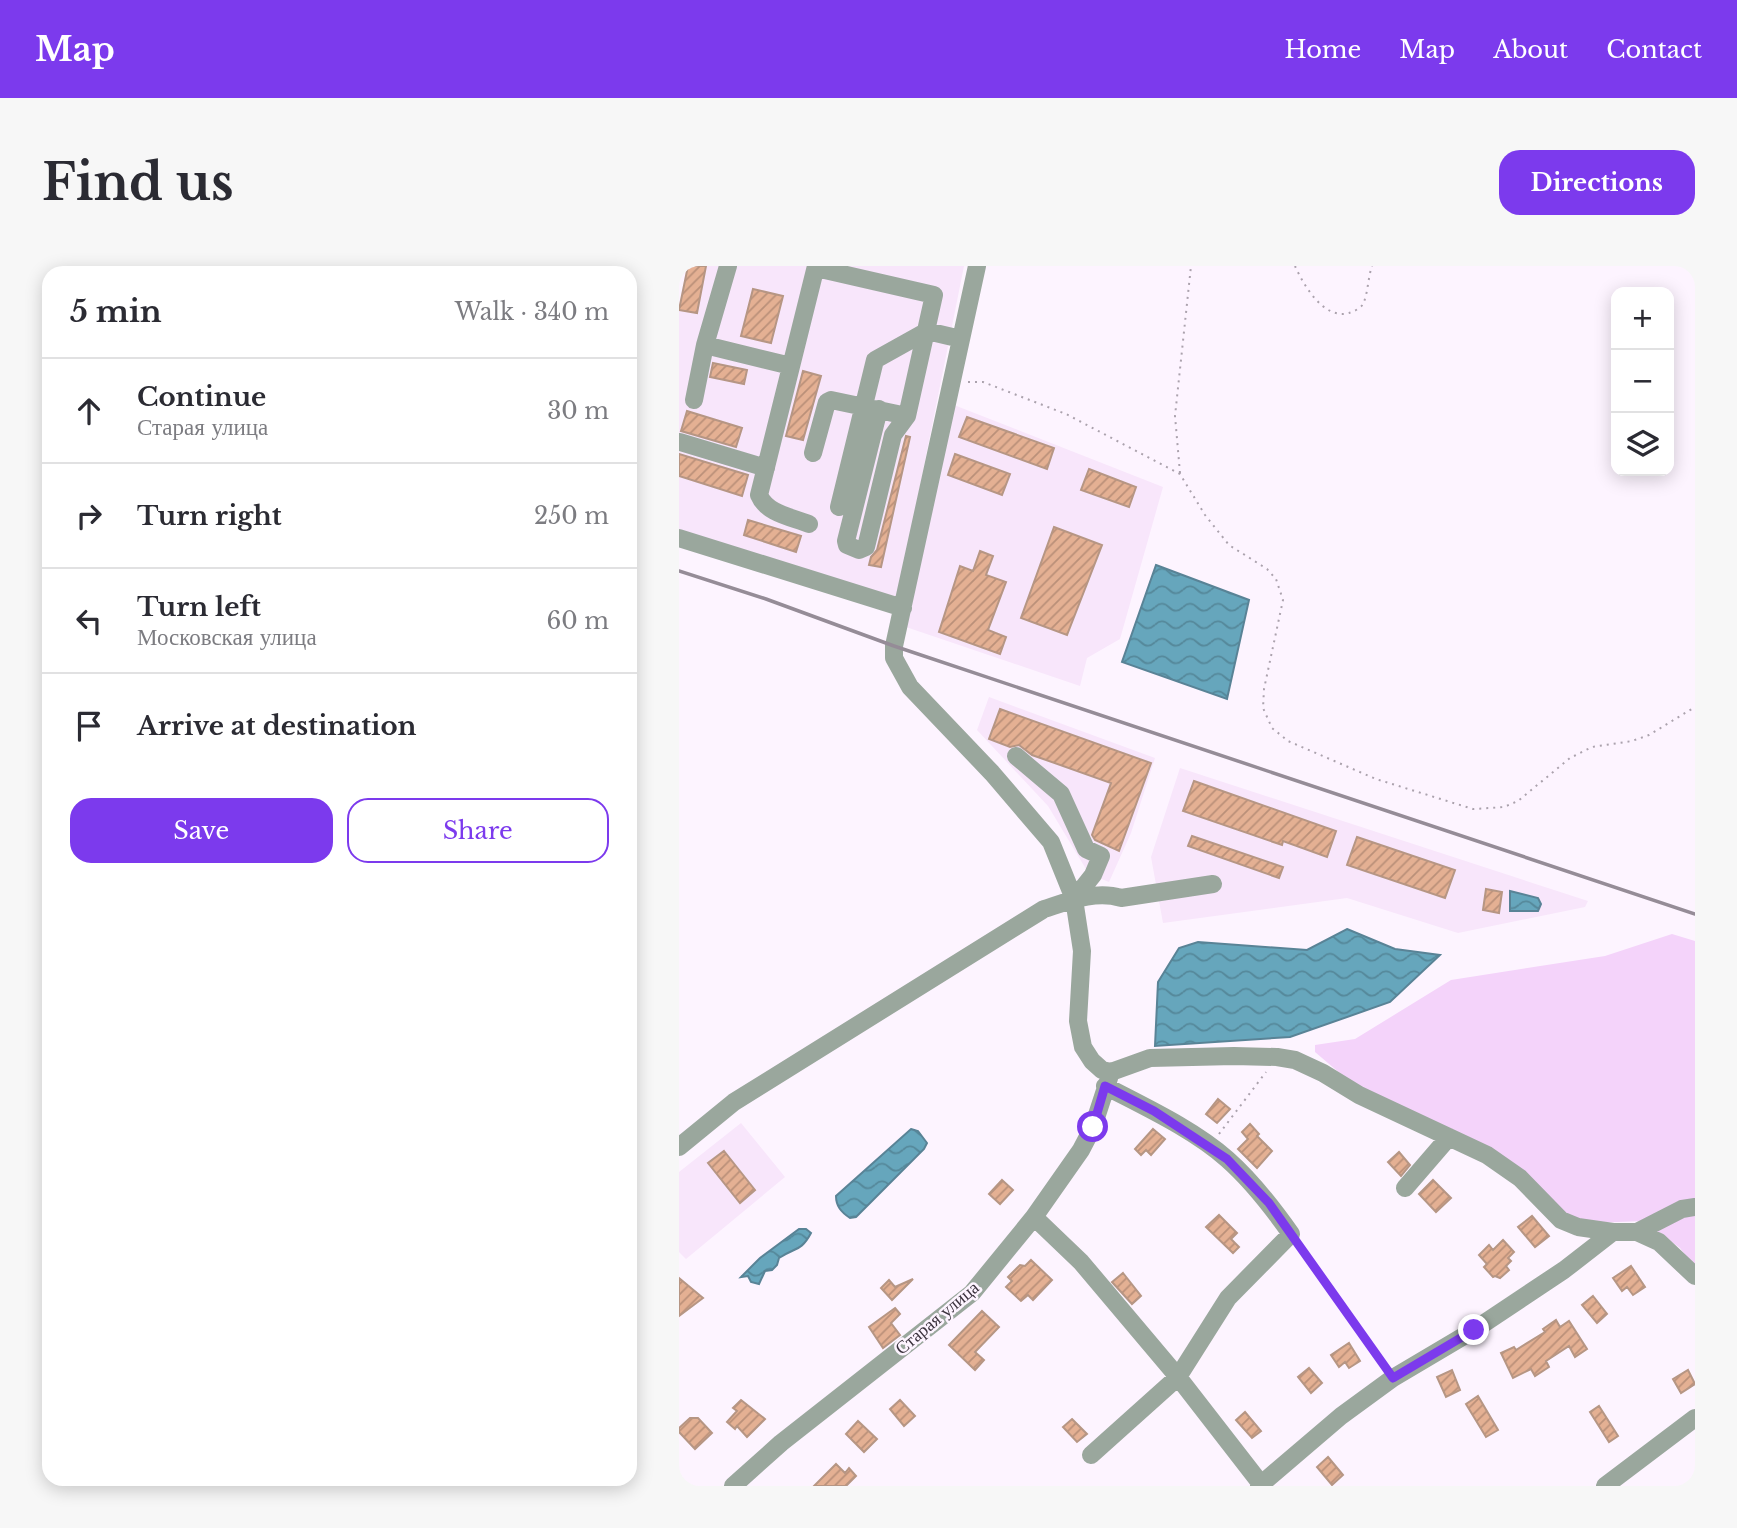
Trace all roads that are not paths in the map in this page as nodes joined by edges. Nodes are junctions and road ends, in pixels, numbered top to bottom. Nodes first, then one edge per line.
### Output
1 (728, 266) edge
2 (977, 266) edge
3 (816, 267) edge
4 (926, 331) junction
5 (961, 339) junction
6 (705, 345) junction
7 (791, 366) junction
8 (694, 400) dead end
9 (872, 408) junction
10 (907, 416) junction
11 (680, 442) edge
12 (813, 453) dead end
13 (766, 468) junction
14 (839, 507) dead end
15 (810, 524) dead end
16 (679, 538) edge
17 (903, 608) junction
18 (1016, 756) dead end
19 (1213, 884) dead end
20 (1074, 900) junction
21 (1108, 1079) junction
22 (1449, 1137) junction
23 (679, 1147) edge
24 (1405, 1188) dead end
25 (1695, 1207) edge
26 (1034, 1217) junction
27 (1613, 1232) junction
28 (1637, 1232) junction
29 (1695, 1276) edge
30 (1178, 1377) junction
31 (1695, 1418) edge
32 (1091, 1455) dead end
33 (1260, 1485) edge
34 (733, 1486) edge
35 (1605, 1486) edge

1 - 6 street
2 - 5 street
3 - 4 street
3 - 7 street
4 - 5 street
4 - 9 street
4 - 10 street
5 - 17 street
6 - 7 street
6 - 8 street
7 - 13 street
9 - 10 street
9 - 10 street
9 - 12 street
9 - 14 street
11 - 13 street
13 - 15 street
16 - 17 street
17 - 20 street
18 - 20 street
19 - 20 street
20 - 21 street
20 - 23 street
21 - 22 street
21 - 26 street, Старая улица
21 - 30 street
22 - 24 street
22 - 27 street
25 - 28 street
26 - 30 street
26 - 34 street, Старая улица
27 - 28 street
27 - 33 street
28 - 29 street
30 - 32 street
30 - 33 street
31 - 35 street

